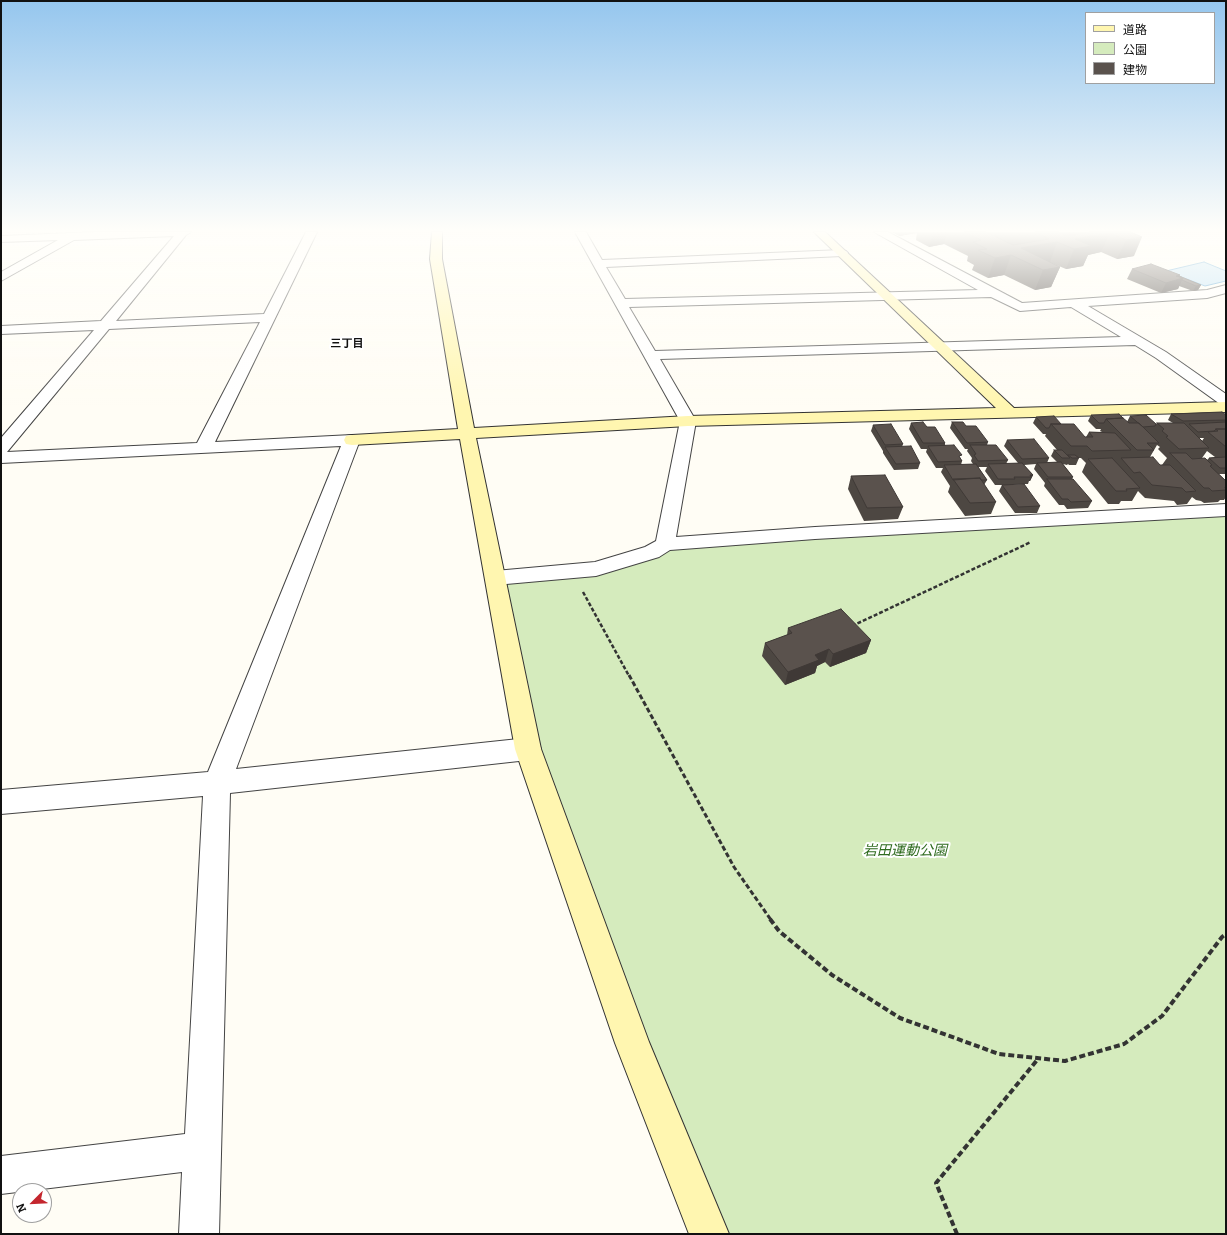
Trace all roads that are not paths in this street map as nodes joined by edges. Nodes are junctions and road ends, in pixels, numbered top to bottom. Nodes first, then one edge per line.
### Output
1 (135, 290) edge
2 (282, 290) edge
3 (441, 290) edge
4 (613, 290) edge
5 (880, 290) edge
6 (985, 290) edge
7 (1224, 290) edge
8 (991, 293) junction
9 (1207, 294) junction
10 (887, 296) junction
11 (1226, 302) edge
12 (621, 303) junction
13 (1073, 303) junction
14 (267, 318) junction
15 (104, 326) junction
16 (1, 330) edge
17 (1138, 341) junction
18 (942, 347) junction
19 (650, 355) junction
20 (1226, 401) edge
21 (1226, 407) edge
22 (1010, 413) junction
23 (688, 421) junction
24 (467, 433) junction
25 (352, 440) junction
26 (203, 448) junction
27 (1, 449) edge
28 (1, 458) edge
29 (1226, 510) edge
30 (665, 544) junction
31 (495, 578) junction
32 (528, 749) junction
33 (217, 783) junction
34 (1, 802) edge
35 (202, 1151) junction
36 (1, 1175) edge
37 (199, 1234) edge
38 (709, 1234) edge

1 - 15 street
2 - 14 street
3 - 24 street
4 - 12 street
5 - 10 street
6 - 8 street
7 - 9 street
8 - 10 street
8 - 13 street
9 - 11 street
9 - 13 street
10 - 12 street
10 - 18 street
12 - 19 street
13 - 17 street
14 - 15 street
14 - 26 street
15 - 16 street
15 - 27 street
17 - 18 street
17 - 20 street
18 - 19 street
18 - 22 street
19 - 23 street
21 - 22 street
22 - 23 street
23 - 24 street
23 - 30 street
24 - 25 street
24 - 31 street
25 - 26 street
25 - 33 street
26 - 28 street
29 - 30 street
30 - 31 street
31 - 32 street
32 - 33 street
32 - 38 street
33 - 34 street
33 - 35 street
35 - 36 street
35 - 37 street

